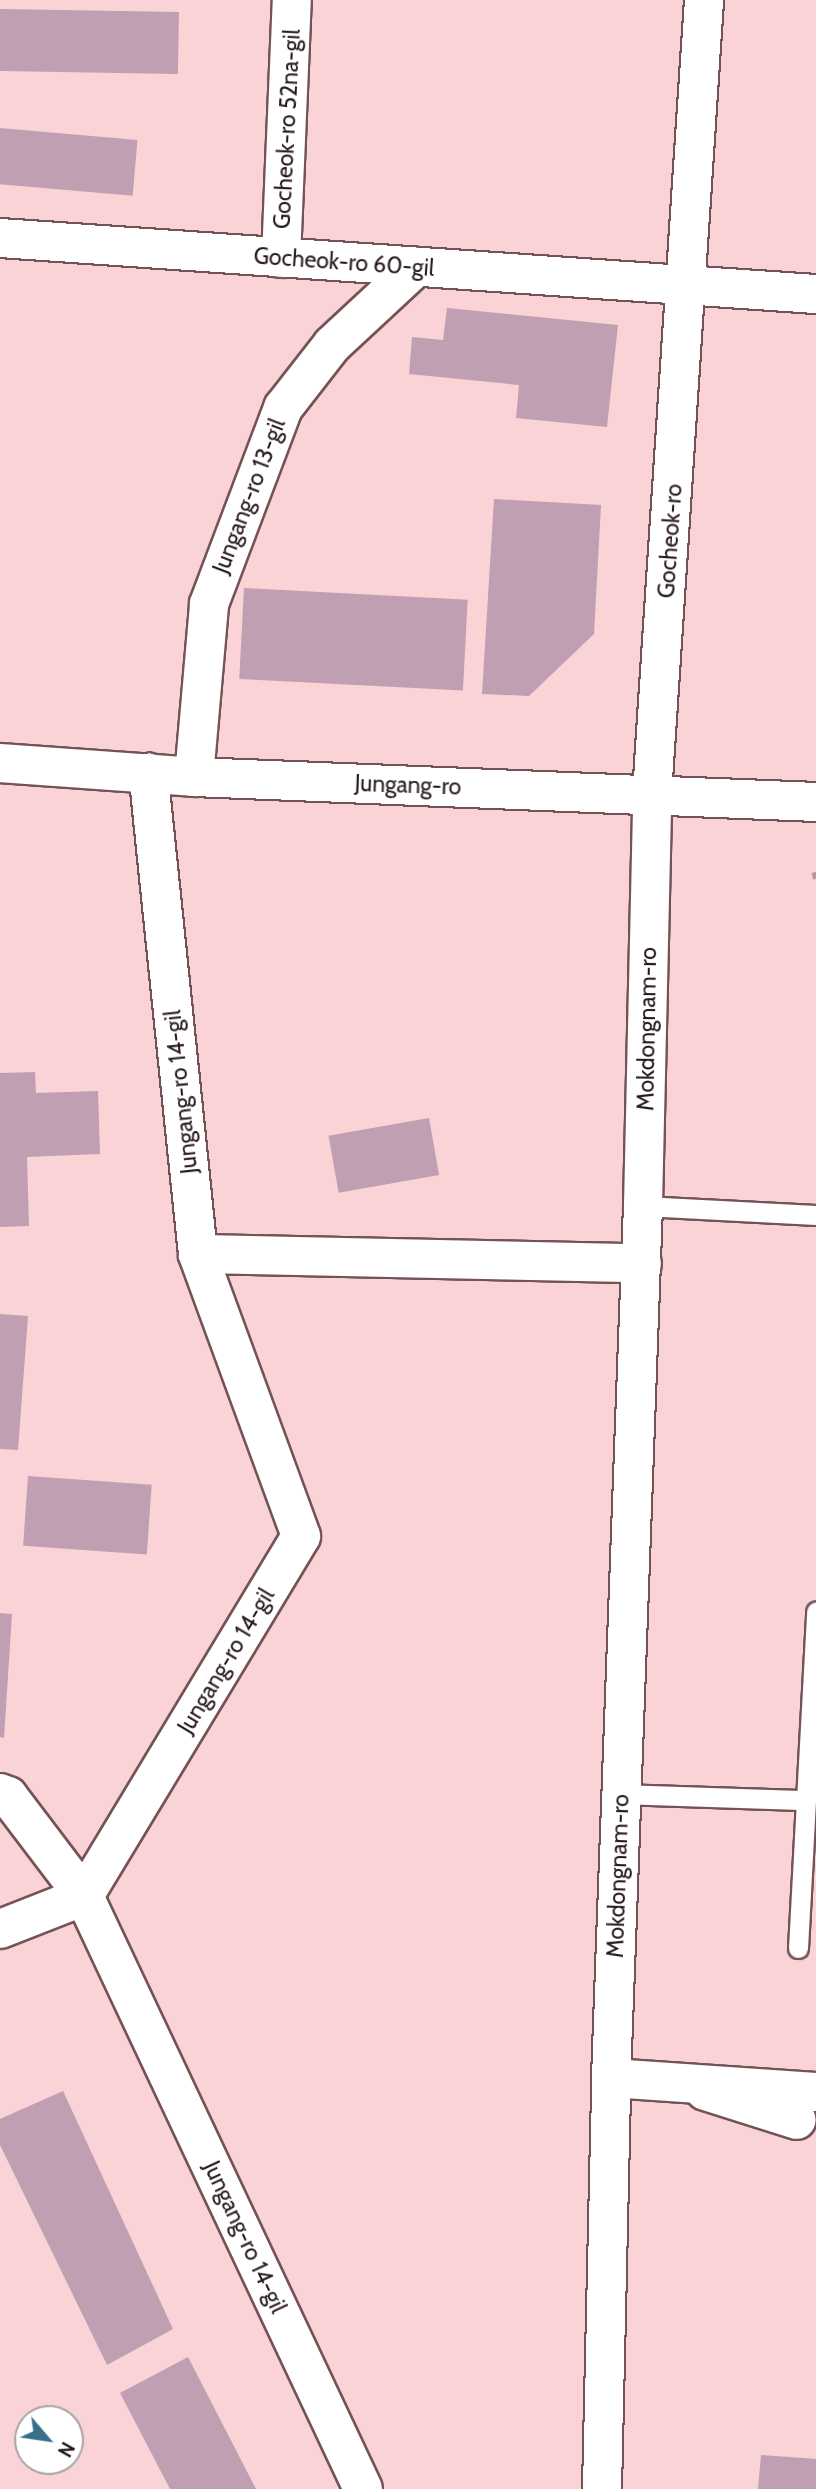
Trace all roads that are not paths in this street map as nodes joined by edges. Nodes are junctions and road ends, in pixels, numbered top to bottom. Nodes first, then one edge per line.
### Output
1 (292, 0) edge
2 (705, 0) edge
3 (0, 238) edge
4 (281, 258) junction
5 (416, 267) junction
6 (688, 287) junction
7 (816, 294) edge
8 (0, 763) edge
9 (148, 773) junction
10 (194, 777) junction
11 (652, 794) junction
12 (816, 802) edge
13 (643, 1206) junction
14 (816, 1215) edge
15 (198, 1254) junction
16 (642, 1263) junction
17 (816, 1611) edge
18 (0, 1793) edge
19 (621, 1794) junction
20 (806, 1800) junction
21 (84, 1896) junction
22 (0, 1929) edge
23 (798, 1948) dead end
24 (611, 2078) junction
25 (810, 2111) edge
26 (363, 2489) edge
27 (602, 2489) edge

1 - 4 street, Gocheok-ro 52na-gil
2 - 6 street, Gocheok-ro
3 - 4 street, Gocheok-ro 60-gil
4 - 5 street, Gocheok-ro 60-gil
5 - 6 street, Gocheok-ro 60-gil
5 - 10 street, Jungang-ro 13-gil
6 - 7 street
6 - 11 street, Gocheok-ro
8 - 9 street, Jungang-ro
9 - 10 street, Jungang-ro
9 - 15 street, Jungang-ro 14-gil
10 - 11 street, Jungang-ro
11 - 12 street, Jungang-ro
11 - 13 street, Mokdongnam-ro
13 - 14 lane
13 - 16 street, Mokdongnam-ro
15 - 16 street
15 - 21 street, Jungang-ro 14-gil
16 - 19 street, Mokdongnam-ro
17 - 20 lane
18 - 21 street
19 - 20 lane
19 - 24 street, Mokdongnam-ro
20 - 23 lane
21 - 22 street
21 - 26 street, Jungang-ro 14-gil
24 - 25 street
24 - 27 street, Mokdongnam-ro

